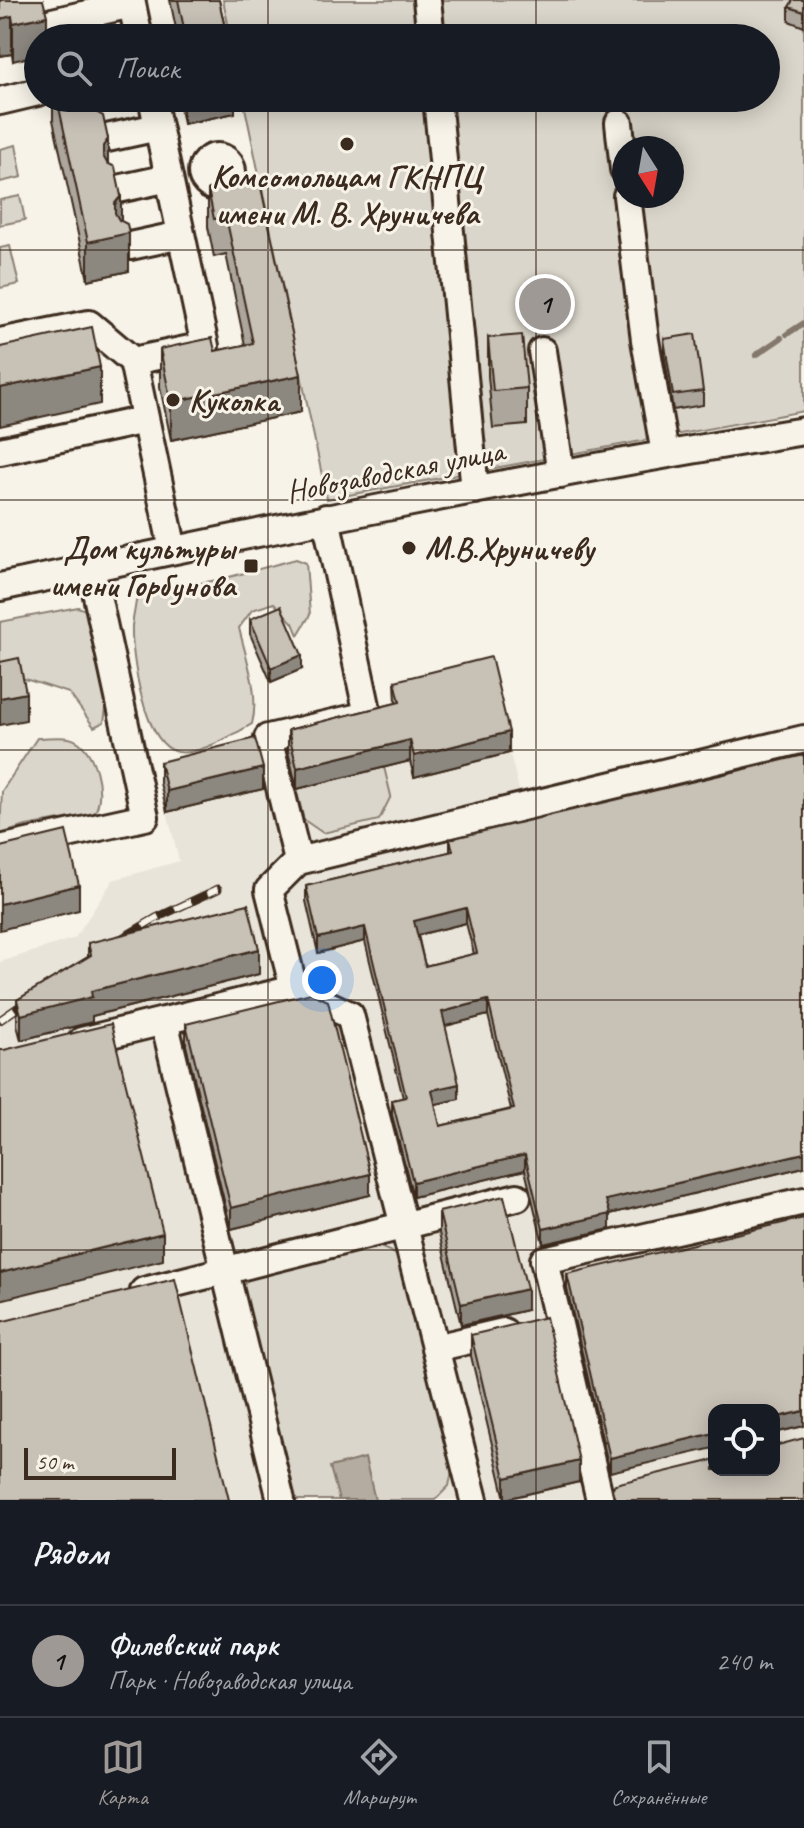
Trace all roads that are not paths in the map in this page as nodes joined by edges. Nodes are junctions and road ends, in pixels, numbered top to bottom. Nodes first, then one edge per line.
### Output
1 (427, 0) edge
2 (52, 20) edge
3 (136, 24) edge
4 (430, 24) edge
5 (24, 95) edge
6 (0, 101) edge
7 (155, 112) edge
8 (438, 112) edge
9 (619, 123) dead end
10 (158, 127) junction
11 (620, 136) edge
12 (107, 138) edge
13 (202, 175) dead end
14 (169, 180) junction
15 (118, 189) edge
16 (628, 208) edge
17 (181, 235) junction
18 (130, 246) edge
19 (0, 342) edge
20 (542, 351) dead end
21 (133, 361) junction
22 (145, 420) junction
23 (804, 431) edge
24 (0, 451) edge
25 (665, 454) junction
26 (561, 474) junction
27 (475, 490) junction
28 (326, 518) junction
29 (173, 550) junction
30 (91, 568) junction
31 (0, 587) edge
32 (804, 739) edge
33 (0, 849) edge
34 (298, 861) junction
35 (294, 989) junction
36 (164, 1021) junction
37 (60, 1047) edge
38 (517, 1197) dead end
39 (804, 1201) edge
40 (403, 1226) junction
41 (225, 1270) junction
42 (120, 1297) edge
43 (558, 1319) junction
44 (435, 1348) junction
45 (598, 1499) edge
46 (281, 1500) edge
47 (474, 1500) edge

1 - 4 street
2 - 3 street
5 - 6 street
7 - 10 street
8 - 27 street
9 - 11 street
10 - 12 street
10 - 14 street
13 - 14 street
14 - 15 street
14 - 17 street
16 - 25 street
17 - 18 street
17 - 21 street
19 - 21 street
20 - 26 street
21 - 22 street
22 - 24 street
22 - 29 street
23 - 25 street, Новозаводская улица
25 - 26 street, Новозаводская улица
26 - 27 street, Новозаводская улица
27 - 28 street, Новозаводская улица
28 - 29 street, Новозаводская улица
28 - 34 street
29 - 30 street, Новозаводская улица
30 - 31 street, Новозаводская улица
30 - 33 street
32 - 34 street
34 - 35 street
35 - 36 street
35 - 40 street
36 - 37 street
36 - 41 street
38 - 40 street
39 - 43 street
40 - 41 street
40 - 44 street
41 - 42 street
41 - 46 street
43 - 44 street
43 - 45 street
44 - 47 street

